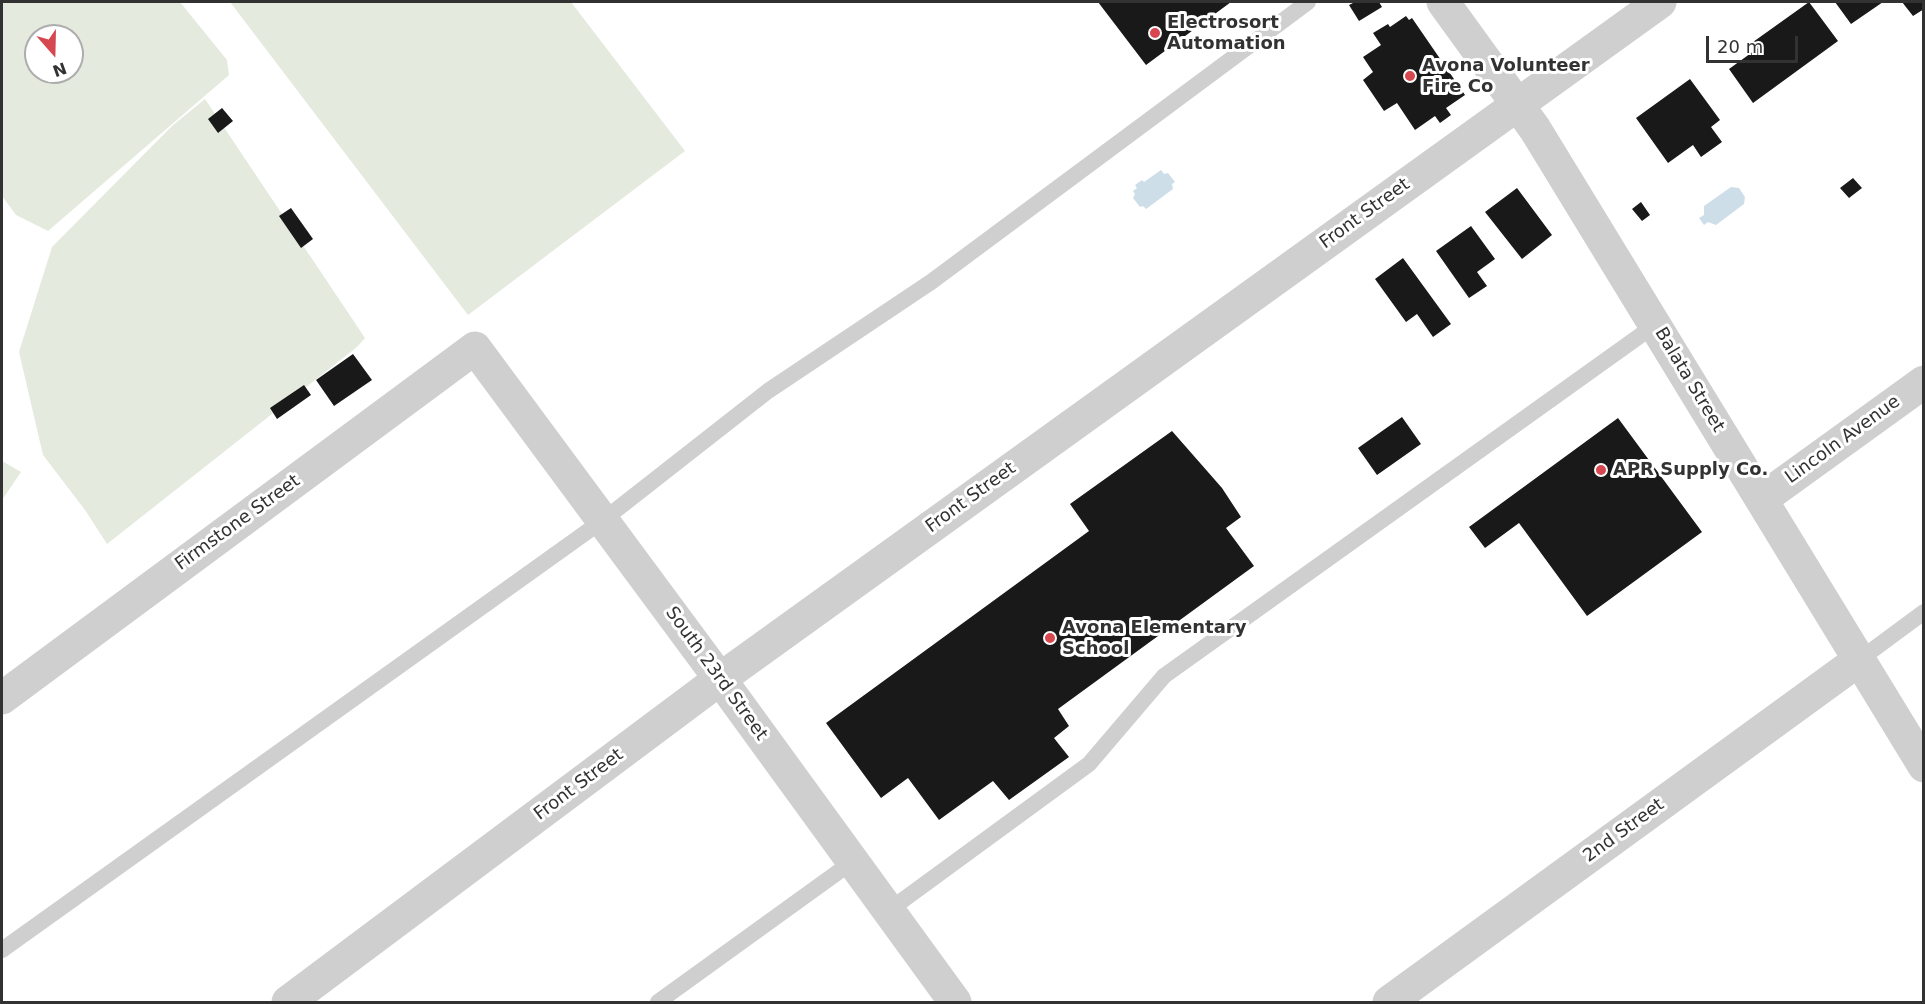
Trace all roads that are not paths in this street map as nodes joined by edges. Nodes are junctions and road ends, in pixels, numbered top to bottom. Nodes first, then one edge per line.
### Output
1 (1308, 2) edge
2 (1443, 2) edge
3 (1660, 2) edge
4 (1516, 105) junction
5 (1655, 325) junction
6 (475, 348) joint
7 (1923, 382) edge
8 (1762, 499) junction
9 (602, 521) junction
10 (1923, 612) edge
11 (1859, 660) junction
12 (720, 679) junction
13 (2, 698) edge
14 (1923, 766) edge
15 (852, 862) junction
16 (888, 911) junction
17 (2, 950) edge
18 (288, 1002) edge
19 (658, 1002) edge
20 (955, 1002) edge
21 (1389, 1002) edge

1 - 9 lane
2 - 4 street, Balata Street
3 - 4 street, Front Street
4 - 5 street, Balata Street
4 - 12 street, Front Street
5 - 8 street, Balata Street
5 - 16 lane
6 - 9 street, South 23rd Street
6 - 13 street, Firmstone Street
7 - 8 street, Lincoln Avenue
8 - 11 street, Balata Street
9 - 12 street, South 23rd Street
9 - 17 lane
10 - 11 lane
11 - 14 street, Balata Street
11 - 21 street, 2nd Street
12 - 15 street, South 23rd Street
12 - 18 street, Front Street
15 - 16 street, South 23rd Street
15 - 19 lane
16 - 20 street, South 23rd Street

